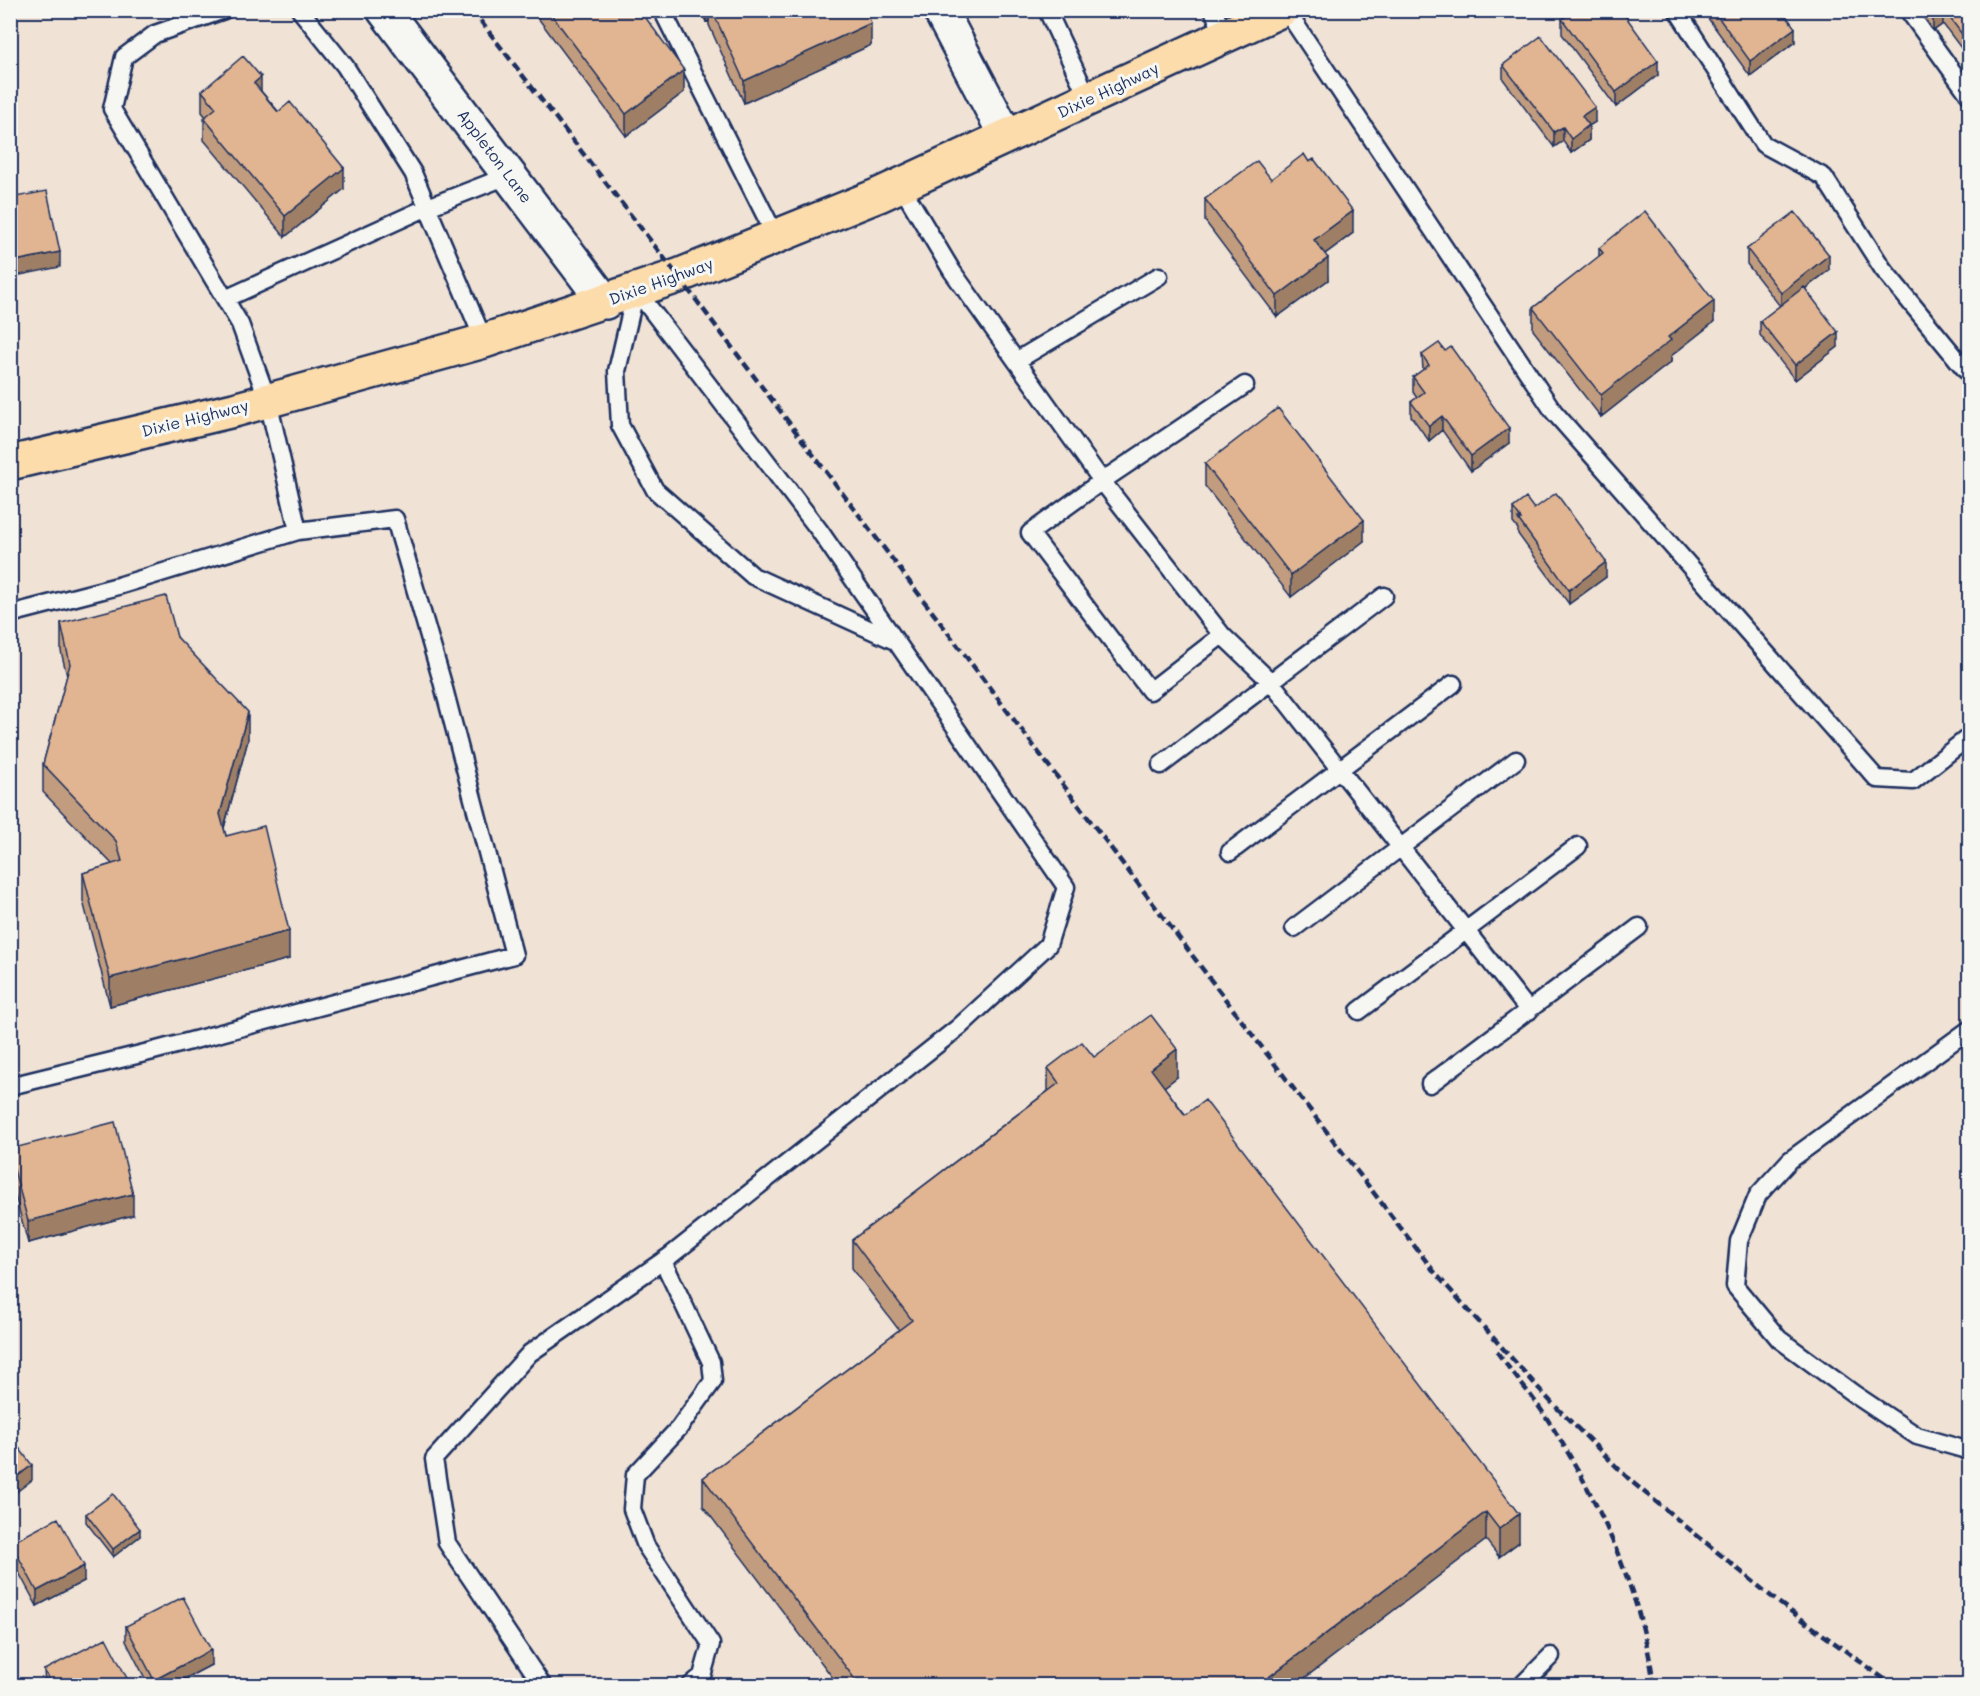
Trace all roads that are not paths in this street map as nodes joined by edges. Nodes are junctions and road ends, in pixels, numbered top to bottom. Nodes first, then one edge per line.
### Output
1 (224, 10) edge
2 (300, 10) edge
3 (384, 10) edge
4 (662, 10) edge
5 (940, 10) edge
6 (1047, 10) edge
7 (1281, 10) edge
8 (1286, 10) edge
9 (1677, 10) edge
10 (1908, 10) edge
11 (1219, 23) edge
12 (1970, 96) edge
13 (1089, 100) junction
14 (1006, 136) junction
15 (510, 175) junction
16 (900, 184) junction
17 (428, 207) junction
18 (776, 237) junction
19 (1159, 276) dead end
20 (636, 290) junction
21 (225, 299) junction
22 (605, 302) junction
23 (484, 341) junction
24 (1016, 361) junction
25 (1970, 375) edge
26 (1245, 385) dead end
27 (268, 401) junction
28 (10, 463) edge
29 (1102, 481) junction
30 (298, 531) junction
31 (1384, 596) dead end
32 (10, 614) edge
33 (1222, 635) junction
34 (896, 641) junction
35 (1271, 682) junction
36 (1454, 684) dead end
37 (1970, 736) edge
38 (1516, 760) dead end
39 (1161, 765) dead end
40 (1341, 770) junction
41 (1578, 846) dead end
42 (1402, 848) junction
43 (1230, 852) dead end
44 (1639, 927) dead end
45 (1294, 928) dead end
46 (1466, 931) junction
47 (1359, 1011) dead end
48 (1529, 1011) junction
49 (1970, 1029) edge
50 (1430, 1084) dead end
51 (10, 1086) edge
52 (663, 1261) junction
53 (1970, 1451) edge
54 (1551, 1656) dead end
55 (543, 1686) edge
56 (690, 1686) edge
57 (1521, 1686) edge

1 - 21 lane
2 - 17 lane
3 - 15 street, Appleton Lane
4 - 18 lane
5 - 14 street
6 - 13 lane
7 - 11 main road, Dixie Highway
8 - 37 lane
9 - 25 lane
10 - 12 lane
11 - 13 main road, Dixie Highway
13 - 14 main road, Dixie Highway
14 - 16 main road, Dixie Highway
15 - 17 lane
15 - 22 street, Appleton Lane
16 - 18 main road, Dixie Highway
16 - 24 lane
17 - 21 lane
17 - 23 lane
18 - 20 main road, Dixie Highway
19 - 24 lane
20 - 22 main road, Dixie Highway
20 - 34 lane
20 - 34 lane
21 - 27 lane
22 - 23 main road, Dixie Highway
23 - 27 main road, Dixie Highway
24 - 29 lane
26 - 29 lane
27 - 28 main road, Dixie Highway
27 - 30 lane
29 - 33 lane
29 - 33 lane
30 - 32 lane
30 - 51 lane
31 - 35 lane
33 - 35 lane
34 - 52 lane
35 - 39 lane
35 - 40 lane
36 - 40 lane
38 - 42 lane
40 - 42 lane
40 - 43 lane
41 - 46 lane
42 - 45 lane
42 - 46 lane
44 - 48 lane
46 - 47 lane
46 - 48 lane
48 - 50 lane
49 - 53 lane
52 - 55 lane
52 - 56 lane
54 - 57 lane

